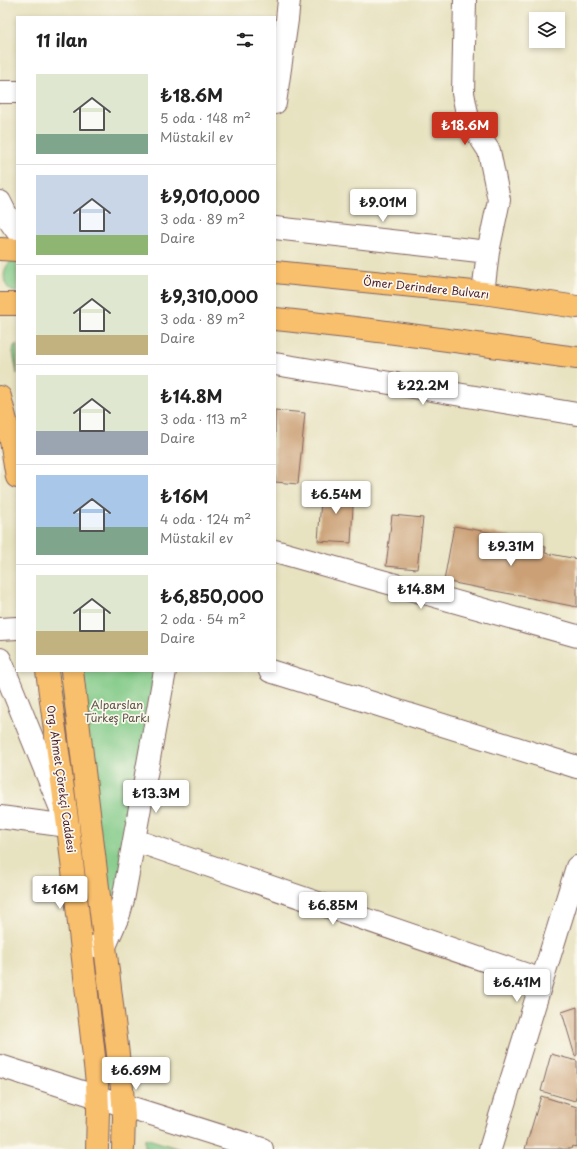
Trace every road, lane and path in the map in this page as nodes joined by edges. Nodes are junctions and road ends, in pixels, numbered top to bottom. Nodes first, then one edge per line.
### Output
1 (289, 0) edge
2 (465, 0) edge
3 (0, 92) edge
4 (16, 92) edge
5 (276, 93) edge
6 (0, 202) edge
7 (276, 228) edge
8 (16, 229) edge
9 (0, 249) edge
10 (16, 250) edge
11 (488, 252) junction
12 (276, 272) edge
13 (483, 293) junction
14 (0, 304) edge
15 (16, 304) edge
16 (577, 307) edge
17 (276, 319) edge
18 (577, 358) edge
19 (276, 364) edge
20 (0, 397) edge
21 (0, 409) edge
22 (577, 414) edge
23 (8, 430) junction
24 (16, 472) edge
25 (276, 551) edge
26 (16, 628) edge
27 (0, 629) edge
28 (577, 636) edge
29 (0, 659) edge
30 (47, 672) edge
31 (72, 672) edge
32 (165, 672) edge
33 (273, 672) edge
34 (577, 767) edge
35 (0, 817) edge
36 (68, 826) junction
37 (134, 840) junction
38 (577, 867) edge
39 (106, 944) junction
40 (82, 947) junction
41 (542, 980) junction
42 (0, 1066) edge
43 (98, 1097) junction
44 (123, 1104) junction
45 (97, 1149) edge
46 (123, 1149) edge
47 (262, 1149) edge
48 (490, 1149) edge

1 - 5 street
2 - 11 street
3 - 4 street
6 - 8 street
7 - 11 street
9 - 10 main road
11 - 13 street
12 - 13 main road, Ömer Derindere Bulvarı
13 - 16 main road, Ömer Derindere Bulvarı
14 - 15 main road
17 - 18 main road
19 - 22 street
20 - 23 main road
21 - 23 main road
23 - 24 main road
25 - 28 street
26 - 27 street
29 - 36 street
30 - 36 main road, Org. Ahmet Çörekçi Caddesi
31 - 39 main road, Org. Ahmet Çörekçi Caddesi
32 - 37 street
33 - 34 street
35 - 36 street
36 - 40 main road, Org. Ahmet Çörekçi Caddesi
37 - 39 street
37 - 41 street
38 - 41 street
39 - 40 street
39 - 44 main road, Org. Ahmet Çörekçi Caddesi
40 - 43 main road, Org. Ahmet Çörekçi Caddesi
41 - 48 street
42 - 43 street
43 - 44 street
43 - 45 main road, Org. Ahmet Çörekçi Caddesi
44 - 46 main road, Org. Ahmet Çörekçi Caddesi
44 - 47 street

